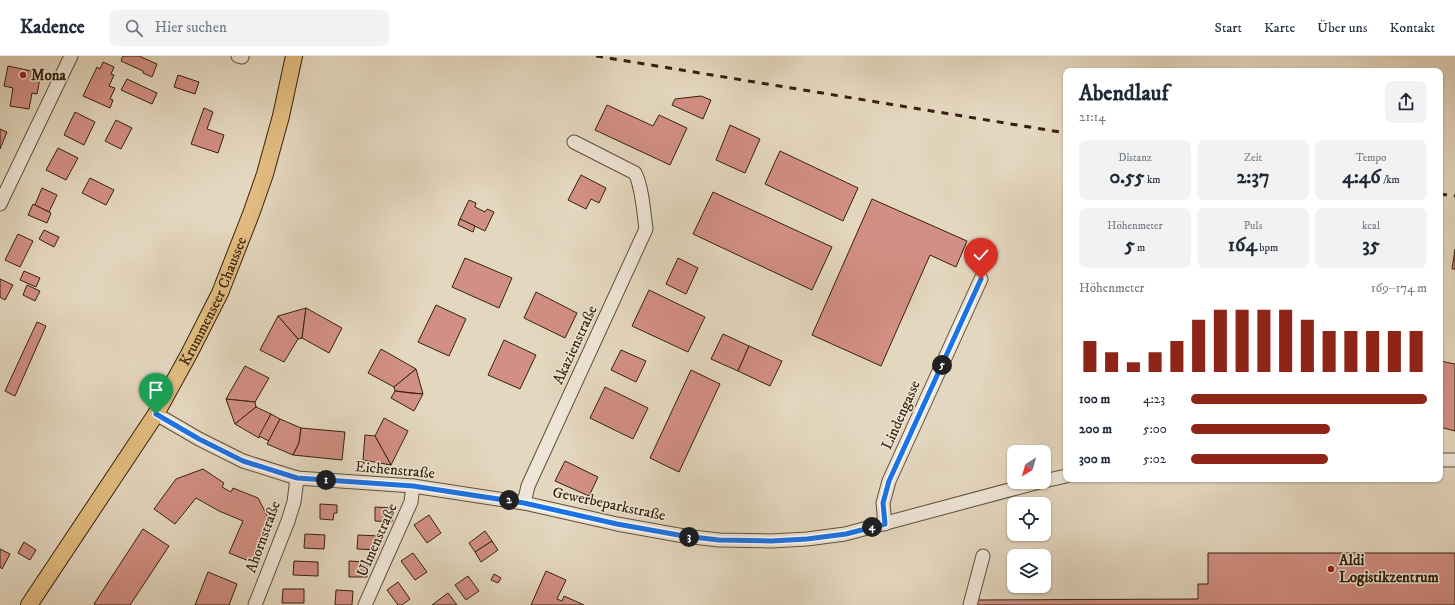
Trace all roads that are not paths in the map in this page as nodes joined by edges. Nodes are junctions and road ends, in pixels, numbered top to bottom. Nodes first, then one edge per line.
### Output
1 (71, 56) edge
2 (294, 56) edge
3 (574, 142) dead end
4 (0, 204) edge
5 (981, 279) dead end
6 (156, 414) junction
7 (1443, 460) edge
8 (1455, 460) edge
9 (1063, 477) edge
10 (297, 478) junction
11 (1051, 479) edge
12 (413, 486) junction
13 (1011, 489) edge
14 (524, 503) junction
15 (885, 524) junction
16 (982, 556) dead end
17 (29, 605) edge
18 (255, 605) edge
19 (365, 605) edge
20 (970, 605) edge

1 - 4 street
2 - 6 main road, Krummenseer Chaussee
3 - 14 street, Akazienstraße
5 - 15 street, Lindengasse
6 - 10 street, Eichenstraße
6 - 17 main road, Krummenseer Chaussee
7 - 8 street
9 - 11 street
10 - 12 street, Eichenstraße
10 - 18 street, Ahornstraße
12 - 14 street, Eichenstraße
12 - 19 street, Ulmenstraße
13 - 15 street, Gewerbeparkstraße
14 - 15 street, Gewerbeparkstraße
16 - 20 street

